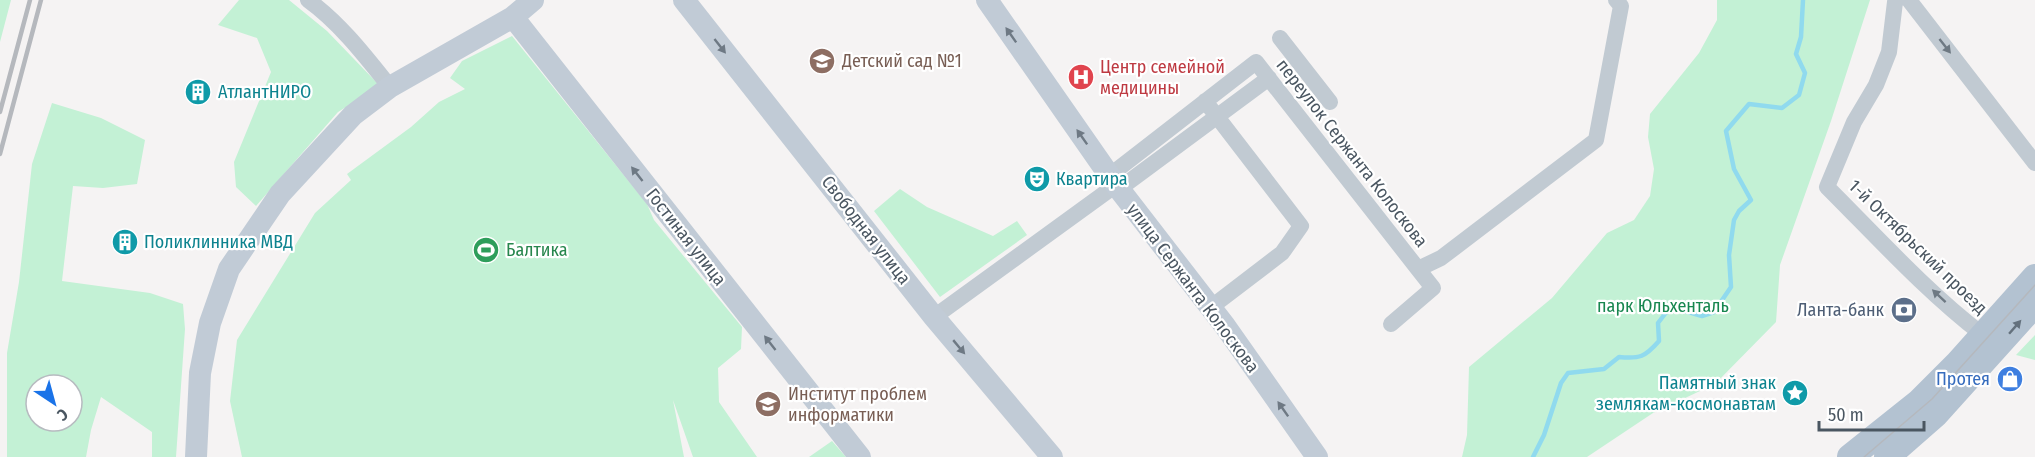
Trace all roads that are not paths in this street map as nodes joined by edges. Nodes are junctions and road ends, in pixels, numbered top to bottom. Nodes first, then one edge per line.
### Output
1 (308, 0) edge
2 (533, 0) edge
3 (684, 0) edge
4 (987, 0) edge
5 (1616, 0) edge
6 (1897, 0) edge
7 (1909, 0) edge
8 (513, 17) junction
9 (1280, 38) dead end
10 (1269, 78) junction
11 (390, 87) junction
12 (1205, 101) junction
13 (1329, 102) dead end
14 (1217, 117) junction
15 (2035, 163) edge
16 (1115, 183) junction
17 (1418, 269) junction
18 (2035, 277) edge
19 (2035, 304) edge
20 (1210, 308) junction
21 (934, 317) junction
22 (1391, 324) dead end
23 (1983, 335) junction
24 (196, 457) edge
25 (860, 457) edge
26 (1052, 457) edge
27 (1317, 457) edge
28 (1850, 457) edge
29 (1887, 457) edge

1 - 11 street
2 - 8 street
3 -> 21 street, Свободная улица
16 -> 4 street, улица Сержанта Колоскова
5 - 17 street, переулок Сержанта Колоскова
23 -> 6 street, 1-й Октябрьский проезд
7 -> 15 street
8 - 11 street
25 -> 8 street, Гостиная улица
9 - 13 street
10 - 12 street, переулок Сержанта Колоскова
10 - 14 street
10 - 17 street, переулок Сержанта Колоскова
11 - 24 street
12 - 14 street
12 - 16 street, переулок Сержанта Колоскова
14 - 16 street
14 - 20 street
16 - 20 street, улица Сержанта Колоскова
16 - 21 street
17 - 22 street
18 - 23 main road
29 -> 19 main road
27 -> 20 street, улица Сержанта Колоскова
21 -> 26 street, Свободная улица
23 - 28 main road

